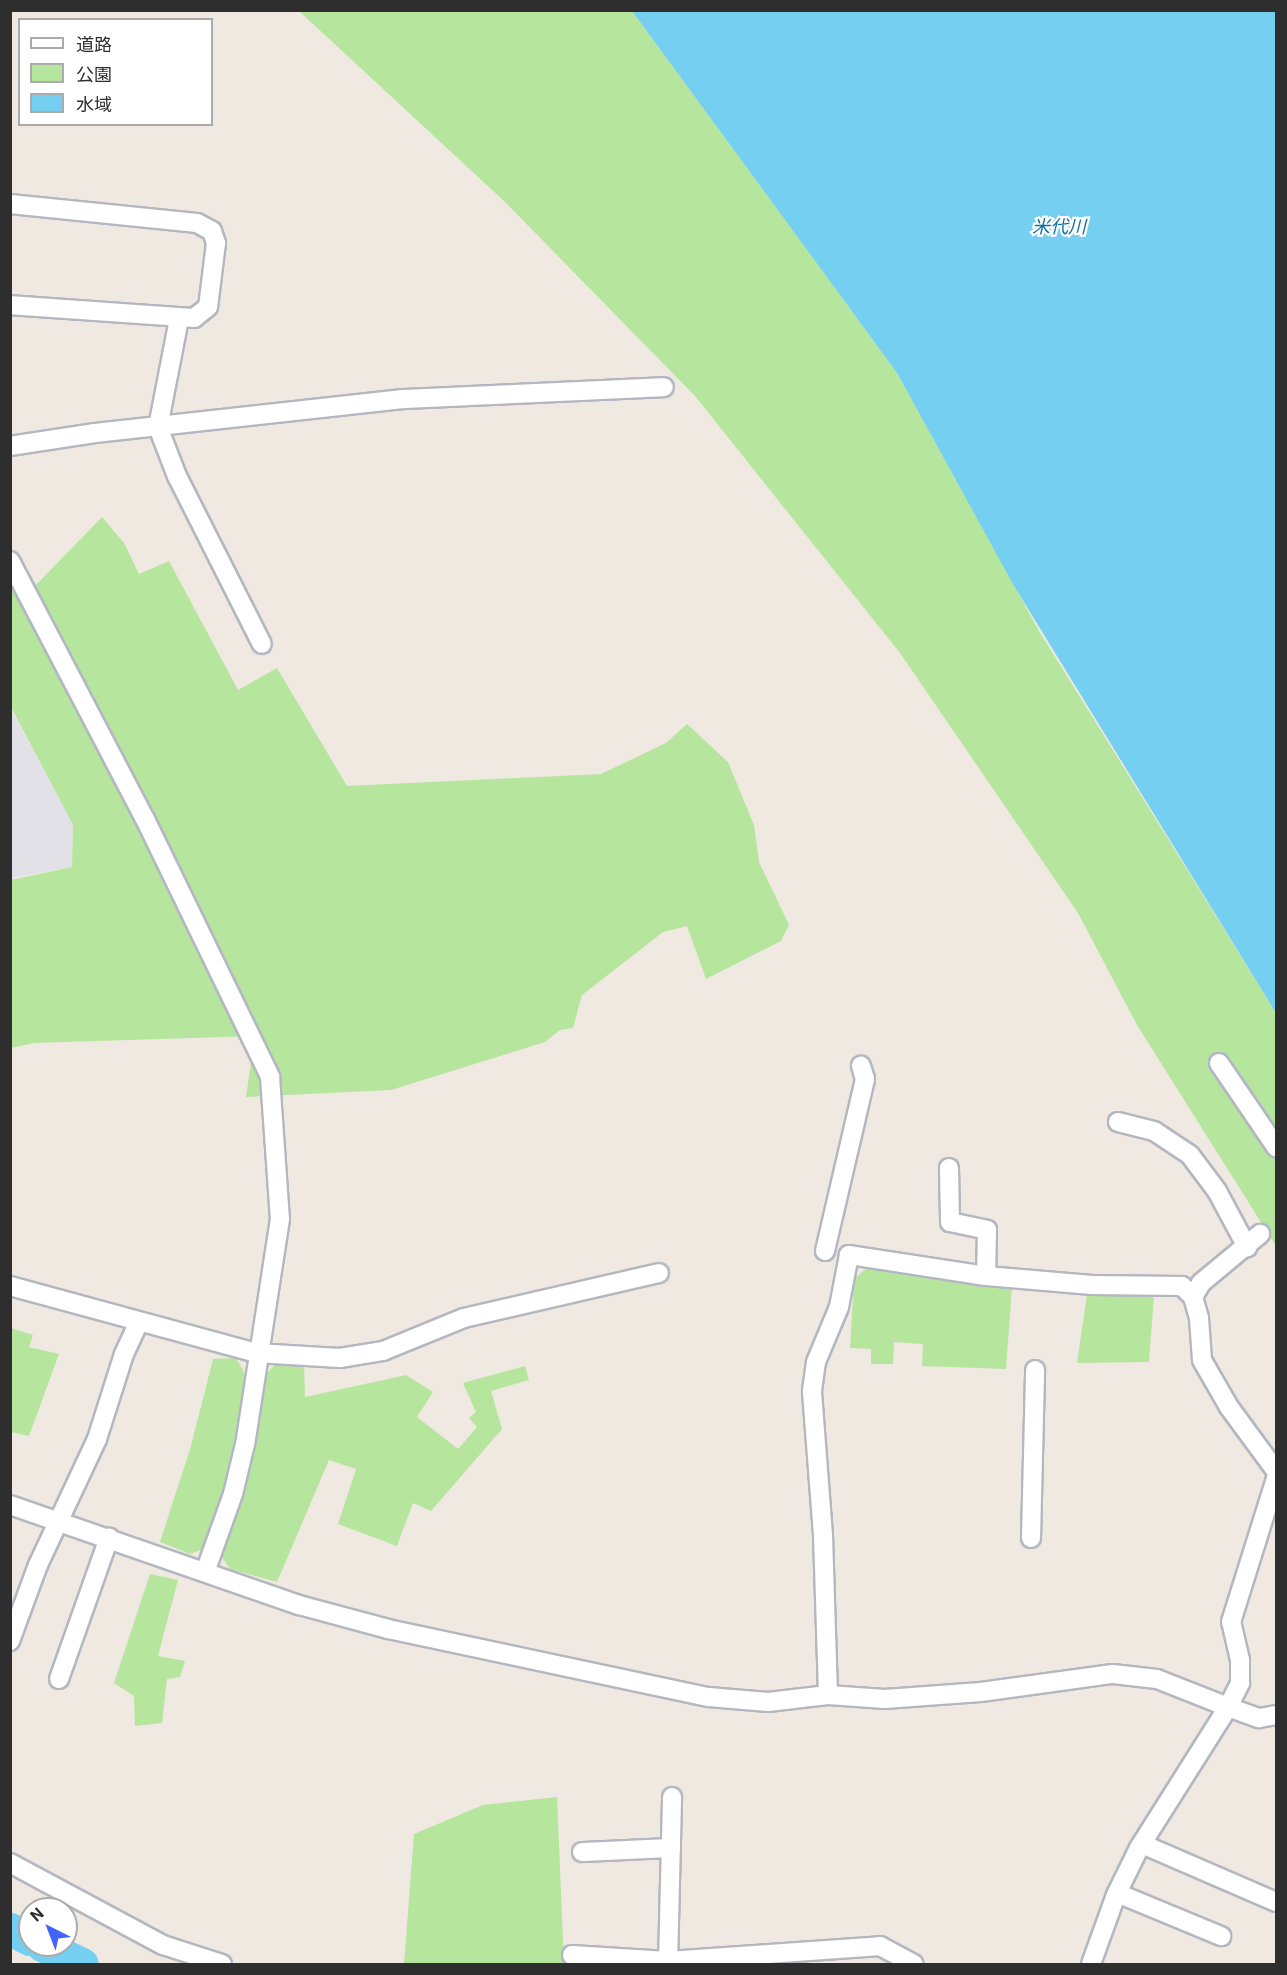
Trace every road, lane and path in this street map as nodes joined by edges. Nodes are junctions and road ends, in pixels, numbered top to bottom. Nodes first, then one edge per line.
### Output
1 (10, 204) edge
2 (10, 305) edge
3 (179, 319) junction
4 (664, 387) dead end
5 (158, 427) junction
6 (10, 446) edge
7 (10, 561) edge
8 (262, 644) dead end
9 (1219, 1063) dead end
10 (861, 1066) dead end
11 (1118, 1122) dead end
12 (1276, 1147) edge
13 (949, 1168) dead end
14 (1260, 1234) dead end
15 (1246, 1247) junction
16 (825, 1251) dead end
17 (659, 1273) dead end
18 (986, 1276) junction
19 (10, 1286) edge
20 (1193, 1297) junction
21 (139, 1322) junction
22 (256, 1353) junction
23 (1035, 1370) dead end
24 (1276, 1471) edge
25 (1276, 1478) edge
26 (10, 1505) edge
27 (59, 1521) junction
28 (109, 1538) junction
29 (1031, 1538) dead end
30 (205, 1572) junction
31 (10, 1641) edge
32 (59, 1679) dead end
33 (828, 1695) junction
34 (1228, 1707) junction
35 (1276, 1715) edge
36 (672, 1797) dead end
37 (1142, 1844) junction
38 (671, 1848) junction
39 (582, 1852) dead end
40 (10, 1863) edge
41 (1117, 1893) junction
42 (1276, 1902) edge
43 (1221, 1936) dead end
44 (572, 1955) dead end
45 (668, 1963) edge
46 (222, 1965) edge
47 (914, 1965) edge
48 (1091, 1965) edge

1 - 3 street
2 - 3 street
3 - 5 street
4 - 5 street
5 - 6 street
5 - 8 street
7 - 22 street
9 - 12 street
10 - 16 street
11 - 15 street
13 - 18 street
14 - 15 street
15 - 20 street
17 - 22 street
18 - 20 street
18 - 33 street
19 - 21 street
20 - 24 street
21 - 22 street
21 - 27 street
22 - 30 street
23 - 29 street
25 - 34 street
26 - 27 street
27 - 28 street
27 - 31 street
28 - 30 street
28 - 32 street
30 - 33 street
33 - 34 street
34 - 35 street
34 - 37 street
36 - 38 street
37 - 41 street
37 - 42 street
38 - 39 street
38 - 45 street
40 - 46 street
41 - 43 street
41 - 48 street
44 - 45 street
45 - 47 street

